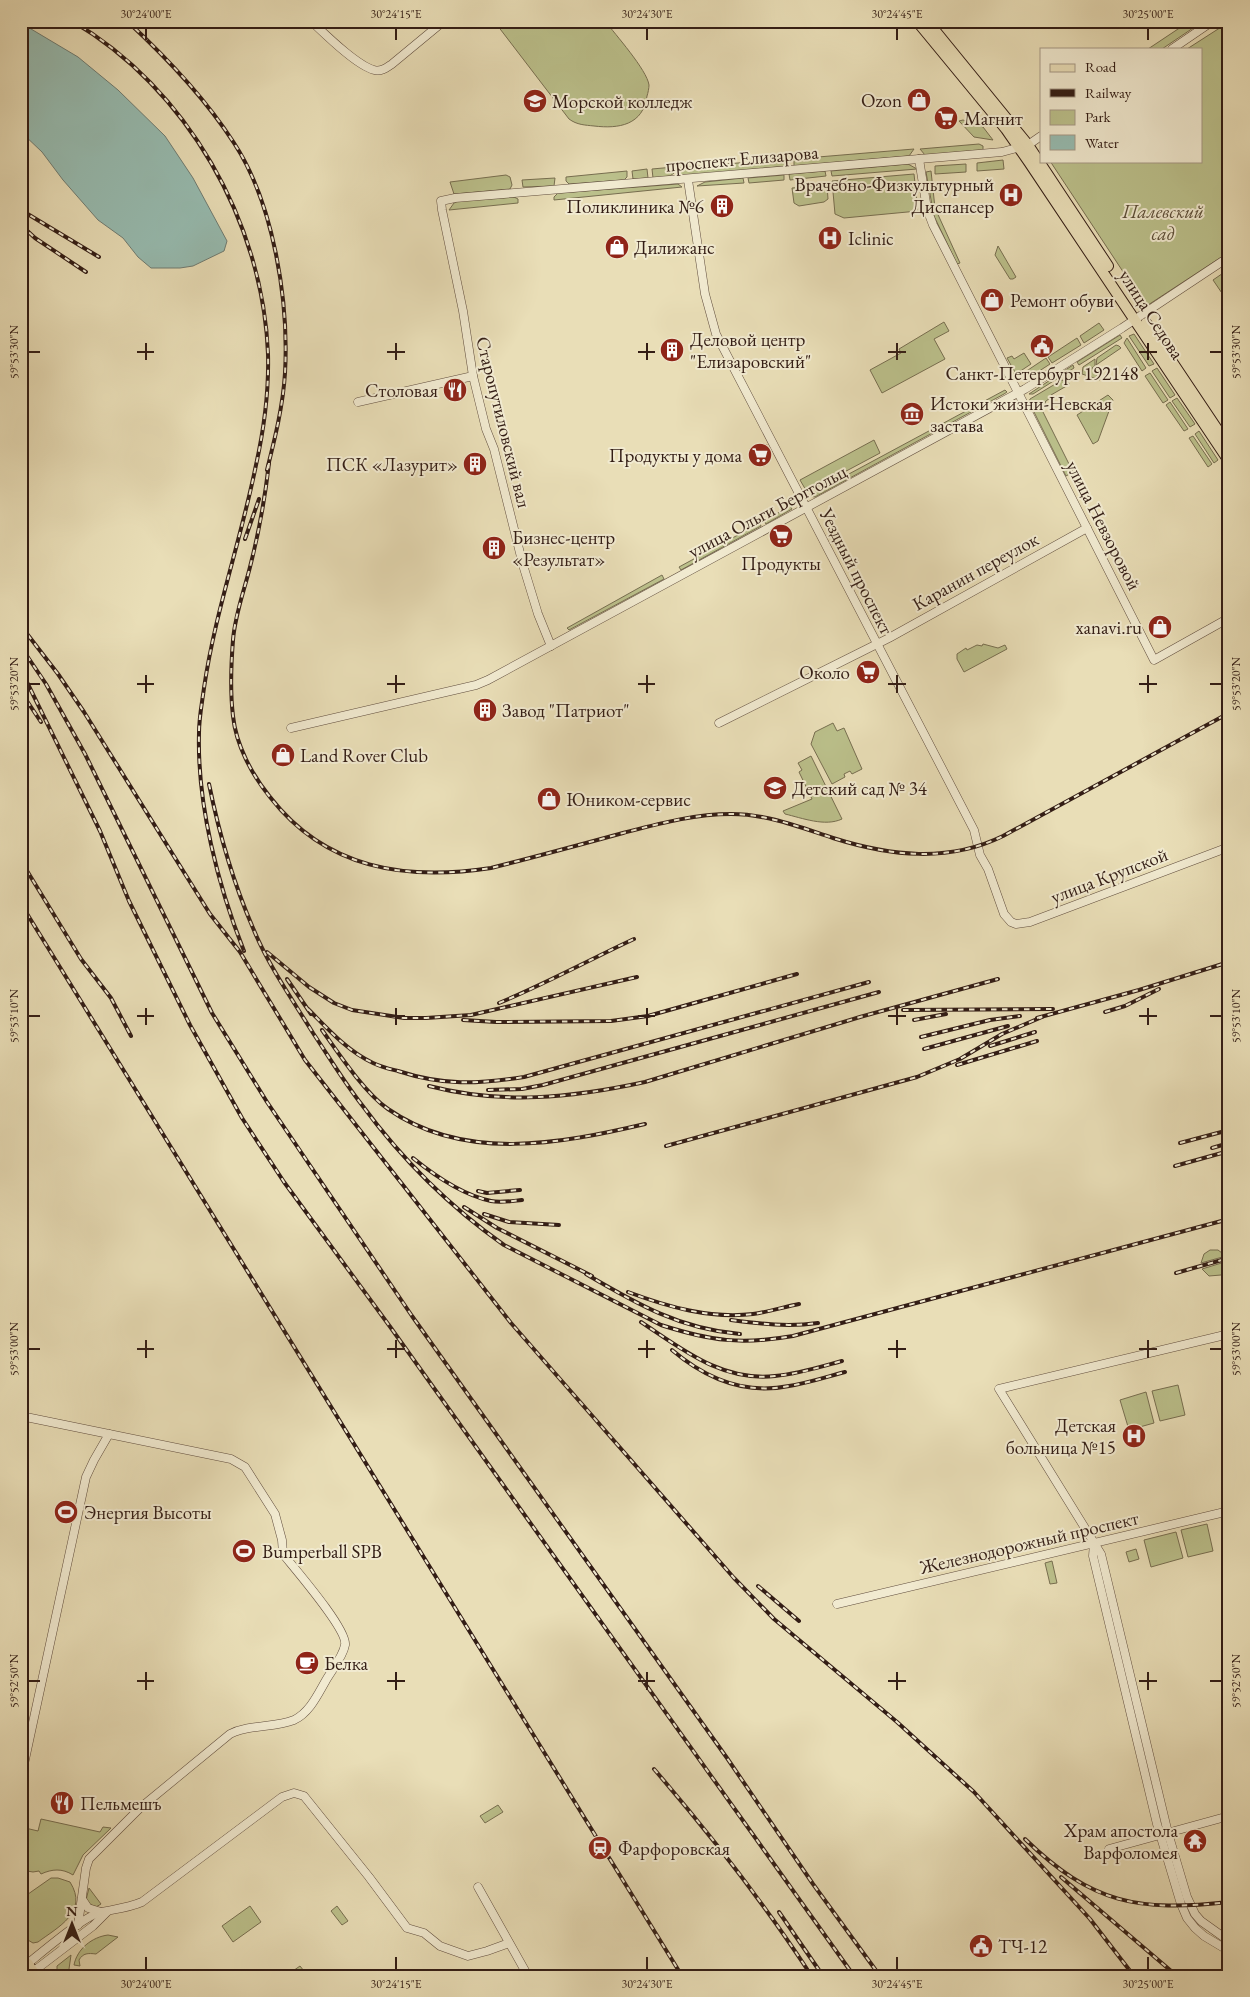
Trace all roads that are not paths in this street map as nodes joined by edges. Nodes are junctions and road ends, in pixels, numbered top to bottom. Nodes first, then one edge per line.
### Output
1 (311, 21) edge
2 (444, 21) edge
3 (917, 21) edge
4 (927, 21) edge
5 (1213, 21) edge
6 (1173, 48) edge
7 (1040, 137) edge
8 (1024, 147) junction
9 (919, 159) junction
10 (688, 180) junction
11 (441, 201) joint
12 (1229, 257) edge
13 (1138, 317) junction
14 (473, 376) junction
15 (1018, 393) junction
16 (358, 402) dead end
17 (1229, 447) edge
18 (1229, 461) edge
19 (806, 508) junction
20 (1087, 528) junction
21 (1229, 618) edge
22 (877, 644) junction
23 (551, 646) junction
24 (719, 723) dead end
25 (292, 728) dead end
26 (1229, 847) edge
27 (1004, 914) joint
28 (1229, 1334) edge
29 (21, 1416) edge
30 (109, 1434) junction
31 (1229, 1511) edge
32 (1094, 1543) junction
33 (837, 1604) dead end
34 (21, 1778) edge
35 (1229, 1816) edge
36 (1164, 1834) junction
37 (1109, 1849) dead end
38 (478, 1887) dead end
39 (82, 1899) junction
40 (104, 1912) junction
41 (78, 1926) junction
42 (1229, 1941) edge
43 (509, 1943) junction
44 (1229, 1950) edge
45 (28, 1968) edge
46 (528, 1976) edge

1 - 2 street
3 - 8 main road, улица Седова
4 - 8 main road, улица Седова
5 - 6 street
7 - 8 street, проспект Елизарова
8 - 9 street, проспект Елизарова
8 - 13 main road, улица Седова
9 - 10 street, проспект Елизарова
9 - 15 street, улица Невзоровой
10 - 11 street, проспект Елизарова
10 - 19 street, Уездный проспект
11 - 14 street, Старопутиловский вал
12 - 13 street, улица Ольги Берггольц
13 - 15 street, улица Ольги Берггольц
13 - 17 main road, улица Седова
13 - 18 main road, улица Седова
14 - 16 street
14 - 23 street, Старопутиловский вал
15 - 19 street, улица Ольги Берггольц
15 - 20 street, улица Невзоровой
19 - 22 street, Уездный проспект
19 - 23 street, улица Ольги Берггольц
20 - 21 street, улица Невзоровой
20 - 22 street, Каранин переулок
22 - 24 street, Каранин переулок
22 - 27 street, Уездный проспект
23 - 25 street, улица Ольги Берггольц
26 - 27 street, улица Крупской
28 - 32 street
29 - 30 street
30 - 34 street
30 - 39 street
31 - 32 street, Железнодорожный проспект
32 - 33 street, Железнодорожный проспект
32 - 36 street
35 - 36 street
36 - 37 street
36 - 42 street
36 - 44 street
38 - 43 street
39 - 40 street
39 - 41 street
40 - 41 street
40 - 43 street
40 - 45 street
41 - 45 street
43 - 46 street

